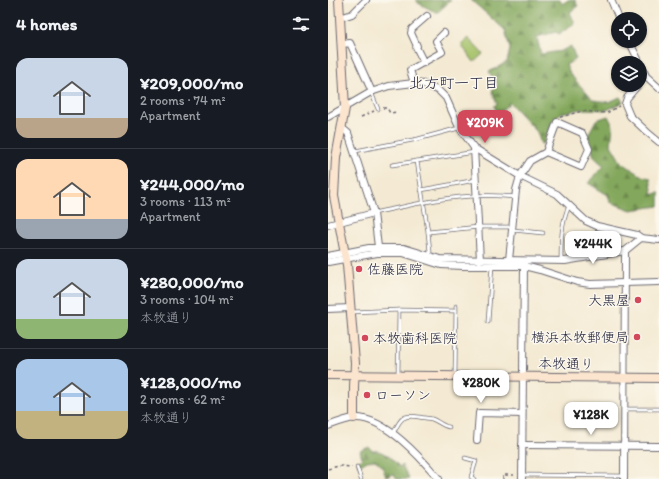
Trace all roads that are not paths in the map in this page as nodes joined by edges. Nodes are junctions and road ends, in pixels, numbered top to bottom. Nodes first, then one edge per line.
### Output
1 (339, 0) edge
2 (366, 0) edge
3 (611, 0) edge
4 (616, 12) edge
5 (427, 16) dead end
6 (340, 18) junction
7 (444, 33) dead end
8 (342, 44) junction
9 (424, 62) junction
10 (647, 77) edge
11 (414, 83) junction
12 (659, 88) edge
13 (372, 92) junction
14 (632, 92) edge
15 (345, 108) junction
16 (378, 109) dead end
17 (328, 117) edge
18 (459, 127) junction
19 (342, 128) junction
20 (659, 142) edge
21 (475, 150) junction
22 (355, 151) junction
23 (546, 152) junction
24 (417, 161) junction
25 (392, 165) dead end
26 (332, 172) edge
27 (520, 176) junction
28 (476, 180) junction
29 (421, 190) junction
30 (477, 195) junction
31 (331, 196) edge
32 (515, 197) junction
33 (423, 203) junction
34 (569, 205) junction
35 (374, 213) junction
36 (339, 222) junction
37 (328, 225) edge
38 (479, 227) junction
39 (513, 229) junction
40 (428, 232) junction
41 (543, 233) dead end
42 (641, 238) junction
43 (659, 240) edge
44 (378, 247) junction
45 (625, 251) junction
46 (346, 255) junction
47 (328, 256) edge
48 (429, 256) junction
49 (480, 260) junction
50 (509, 260) junction
51 (561, 261) junction
52 (328, 262) edge
53 (524, 263) junction
54 (492, 266) junction
55 (659, 282) edge
56 (626, 284) junction
57 (456, 306) dead end
58 (328, 309) edge
59 (350, 310) junction
60 (399, 310) junction
61 (456, 311) junction
62 (488, 322) dead end
63 (328, 374) edge
64 (354, 375) junction
65 (398, 376) junction
66 (523, 376) junction
67 (455, 377) junction
68 (624, 378) junction
69 (659, 378) edge
70 (624, 409) junction
71 (659, 409) edge
72 (522, 414) junction
73 (354, 418) junction
74 (328, 426) edge
75 (449, 427) dead end
76 (393, 434) junction
77 (477, 440) dead end
78 (522, 445) junction
79 (624, 446) junction
80 (659, 446) edge
81 (465, 458) dead end
82 (357, 467) road end
83 (522, 477) edge
84 (624, 478) edge
85 (361, 479) edge
86 (439, 479) edge
87 (474, 479) edge

1 - 6 street
2 - 6 street
3 - 4 street
5 - 9 street
6 - 8 street
7 - 9 street
8 - 13 street
8 - 15 street
9 - 11 street
10 - 12 street
11 - 13 street
11 - 18 street
13 - 15 street
13 - 16 lane
14 - 20 street
15 - 17 street
15 - 19 street
18 - 21 street
18 - 22 lane
19 - 22 street
19 - 26 street
21 - 24 lane
21 - 27 street
21 - 28 street
22 - 35 street
23 - 23 street
23 - 27 street
24 - 25 lane
24 - 29 lane
26 - 31 street
27 - 32 street
27 - 34 street
28 - 29 lane
28 - 30 street
29 - 33 lane
30 - 32 lane
30 - 33 lane
30 - 38 street
31 - 36 street
32 - 39 street
33 - 35 lane
33 - 40 lane
34 - 42 street
34 - 51 lane
35 - 36 street
35 - 44 street
36 - 37 street
36 - 46 street
38 - 39 lane
38 - 40 lane
38 - 49 street
39 - 41 lane
39 - 50 street
40 - 48 lane
42 - 43 street
42 - 45 street
44 - 46 street
44 - 48 street
45 - 51 street
45 - 56 street
46 - 47 street
46 - 52 street
46 - 54 street
46 - 59 street
48 - 49 street
49 - 50 street
50 - 53 street
51 - 53 street
53 - 54 street
53 - 56 street
53 - 66 street
54 - 62 lane
55 - 56 street
56 - 68 street
57 - 61 lane
58 - 59 street
59 - 60 lane
59 - 64 street
60 - 61 lane
60 - 65 lane
61 - 67 lane
63 - 64 street, 本牧通り
64 - 65 street, 本牧通り
64 - 73 street
65 - 67 street, 本牧通り
66 - 67 street, 本牧通り
66 - 68 street, 本牧通り
66 - 72 street
68 - 69 street, 本牧通り
68 - 70 street
70 - 71 lane
70 - 79 street
72 - 77 street
72 - 78 street
73 - 74 street
73 - 76 street
75 - 76 lane
76 - 86 street
78 - 79 street
78 - 83 street
79 - 80 street
79 - 84 street
81 - 87 lane
82 - 85 lane
83 - 84 lane

